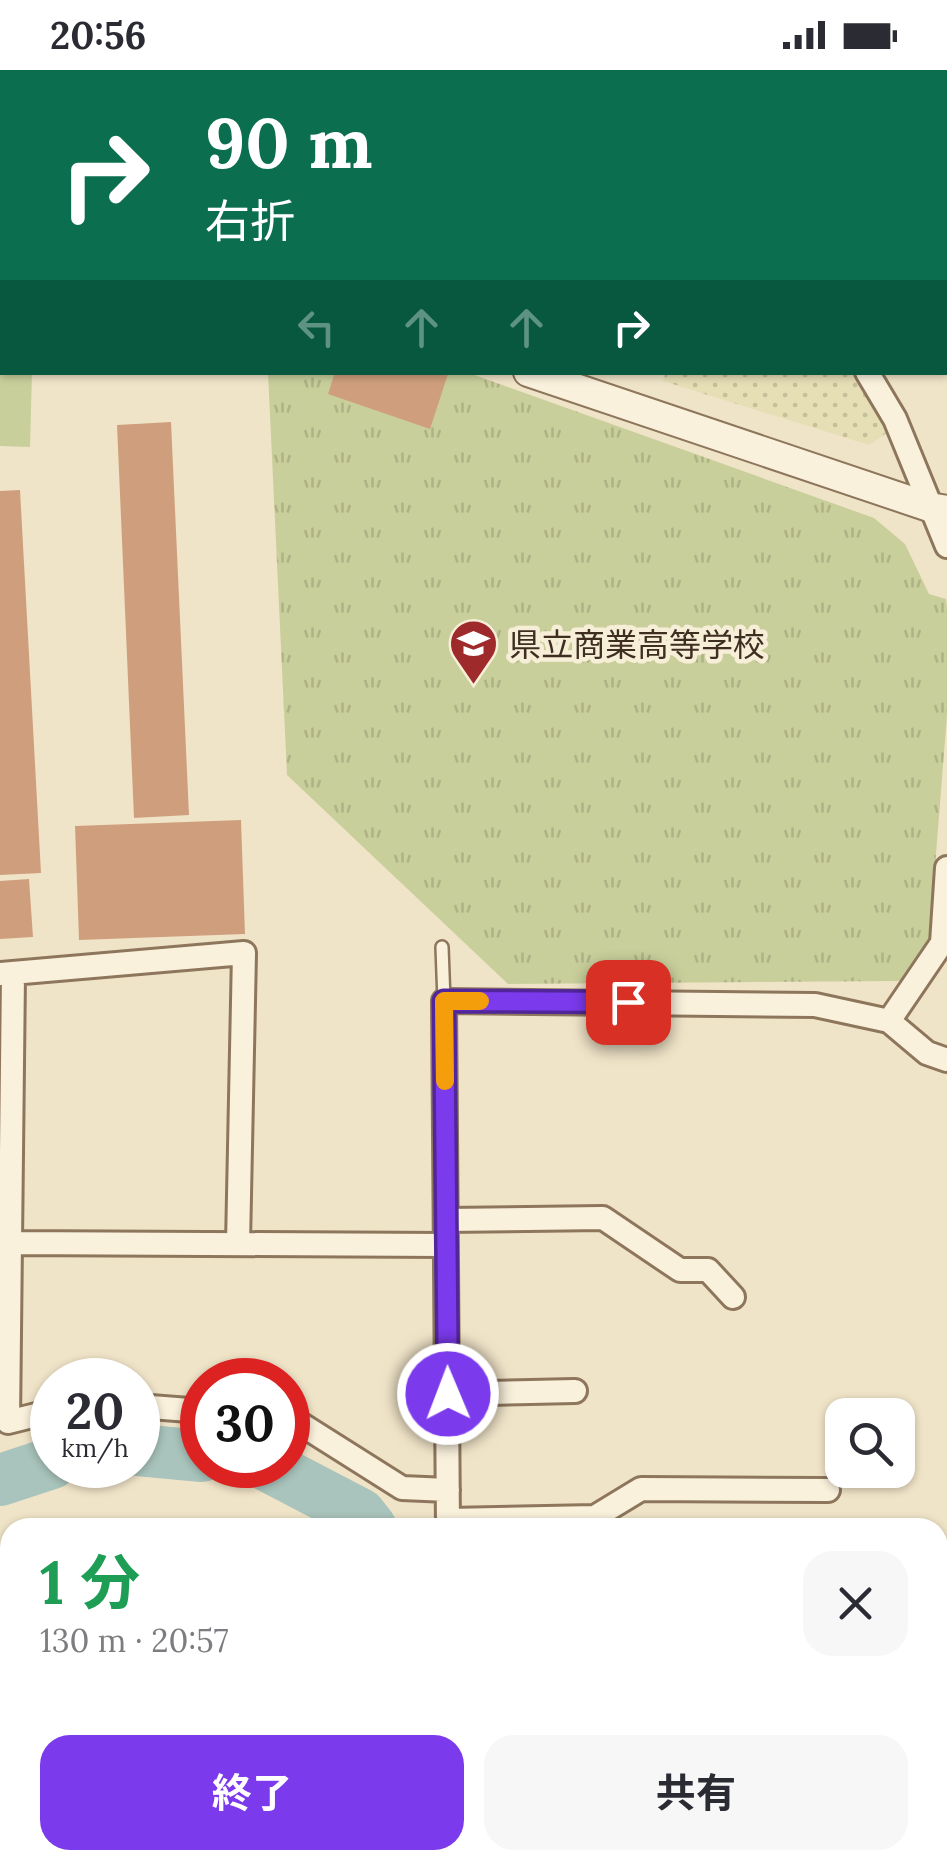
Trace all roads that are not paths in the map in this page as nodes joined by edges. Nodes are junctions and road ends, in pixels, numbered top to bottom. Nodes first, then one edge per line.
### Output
1 (537, 375) edge
2 (869, 375) edge
3 (938, 508) edge
4 (947, 546) edge
5 (947, 868) edge
6 (944, 943) edge
7 (442, 947) dead end
8 (6, 974) edge
9 (444, 1001) junction
10 (889, 1021) junction
11 (947, 1060) edge
12 (446, 1220) junction
13 (10, 1243) junction
14 (238, 1244) junction
15 (446, 1244) junction
16 (733, 1297) dead end
17 (574, 1391) dead end
18 (448, 1394) junction
19 (30, 1416) edge
20 (310, 1430) edge
21 (448, 1490) junction
22 (828, 1490) dead end
23 (448, 1518) edge
24 (558, 1518) edge

1 - 3 street
2 - 3 street
3 - 4 street
5 - 6 street
6 - 10 street
7 - 9 lane
8 - 13 street
8 - 14 street
9 - 10 street
9 - 12 street
10 - 11 street
12 - 15 street
12 - 16 street
13 - 14 street
13 - 19 street
14 - 15 street
15 - 18 street
17 - 18 street
18 - 21 street
20 - 21 street
21 - 23 street
22 - 24 street

